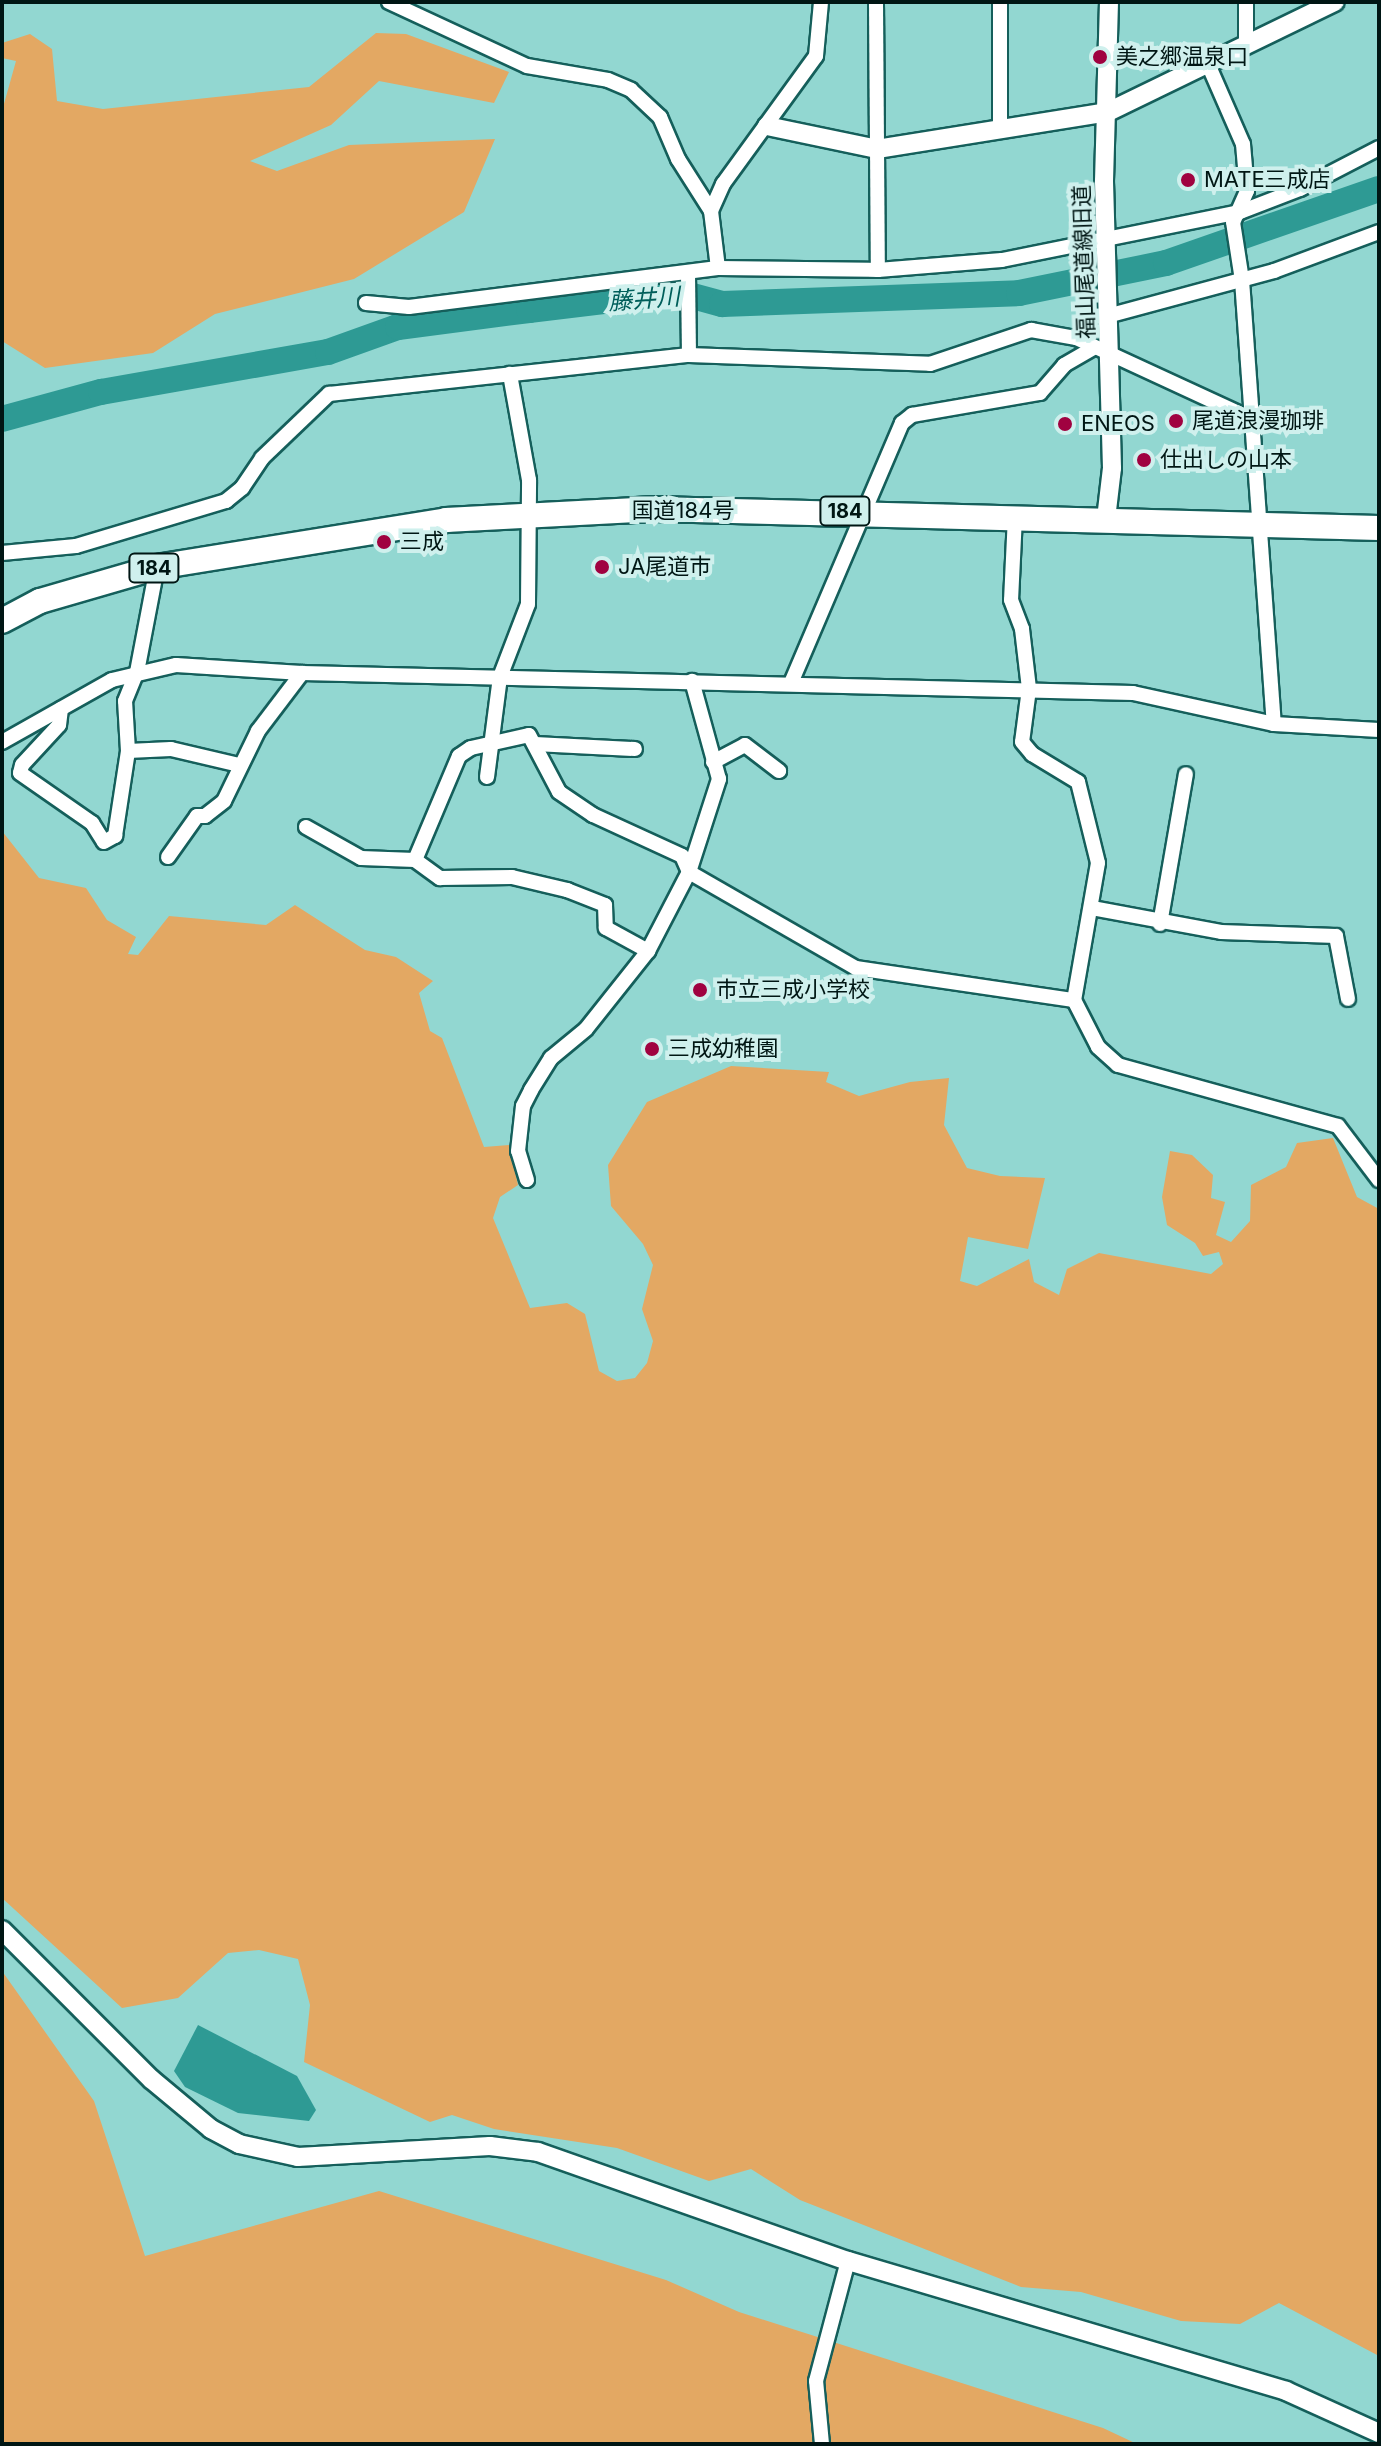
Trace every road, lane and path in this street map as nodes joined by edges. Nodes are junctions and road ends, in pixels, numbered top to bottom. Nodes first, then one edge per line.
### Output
1 (389, 2) edge
2 (821, 2) edge
3 (876, 2) edge
4 (1000, 2) edge
5 (1109, 2) edge
6 (1246, 2) edge
7 (1335, 2) edge
8 (1246, 43) junction
9 (1208, 64) junction
10 (1108, 112) junction
11 (767, 126) junction
12 (1000, 131) junction
13 (1379, 148) edge
14 (877, 149) junction
15 (711, 211) junction
16 (1236, 217) junction
17 (1379, 232) edge
18 (1109, 239) junction
19 (718, 268) junction
20 (878, 270) junction
21 (1240, 275) junction
22 (688, 278) junction
23 (366, 303) dead end
24 (1111, 309) junction
25 (1093, 348) junction
26 (689, 355) junction
27 (1111, 355) junction
28 (510, 374) junction
29 (1251, 419) junction
30 (862, 511) junction
31 (529, 514) junction
32 (1015, 516) junction
33 (1106, 519) junction
34 (1259, 524) junction
35 (1376, 533) edge
36 (2, 553) edge
37 (157, 567) junction
38 (2, 621) edge
39 (137, 672) junction
40 (302, 673) junction
41 (500, 677) junction
42 (692, 681) junction
43 (791, 683) junction
44 (1029, 689) junction
45 (61, 709) junction
46 (1274, 724) junction
47 (1379, 730) edge
48 (2, 742) edge
49 (492, 743) junction
50 (535, 744) junction
51 (635, 749) dead end
52 (128, 751) junction
53 (713, 762) junction
54 (239, 765) junction
55 (779, 771) dead end
56 (1186, 774) dead end
57 (487, 777) dead end
58 (306, 827) dead end
59 (168, 857) dead end
60 (415, 860) junction
61 (689, 872) junction
62 (1092, 908) junction
63 (1160, 924) junction
64 (648, 951) junction
65 (1348, 999) dead end
66 (1074, 1000) junction
67 (527, 1180) dead end
68 (1379, 1180) edge
69 (2, 1930) edge
70 (848, 2261) junction
71 (1379, 2433) edge
72 (822, 2444) edge

1 - 15 street
2 - 11 street
3 - 14 street
4 - 12 street
5 - 10 street, 福山尾道線旧道
6 - 8 street
7 - 8 street
8 - 9 street
9 - 10 street
9 - 16 street
10 - 12 street
10 - 18 street, 福山尾道線旧道
11 - 14 street
11 - 15 street
12 - 14 street
13 - 16 street
14 - 20 street
15 - 19 street
16 - 18 street
16 - 21 street
17 - 21 street
18 - 20 street
18 - 24 street, 福山尾道線旧道
19 - 20 street
19 - 22 street
21 - 24 street
21 - 29 street
22 - 23 street
22 - 26 street
24 - 27 street, 福山尾道線旧道
25 - 26 street
25 - 27 street
25 - 30 street
26 - 28 street
27 - 29 street
27 - 33 street, 福山尾道線旧道
28 - 31 street
28 - 36 street
29 - 34 street
30 - 31 highway, 国道184号 / 184
30 - 32 highway, 国道184号 / 184
30 - 43 street
31 - 37 highway, 国道184号 / 184
31 - 41 street
32 - 33 highway, 国道184号 / 184
32 - 44 street
33 - 34 highway, 国道184号 / 184
34 - 35 highway, 国道184号 / 184
34 - 46 street
37 - 38 highway, 国道184号 / 184
37 - 39 street
39 - 40 street
39 - 45 street
39 - 52 street
40 - 41 street
40 - 54 street
41 - 42 street
41 - 49 street
42 - 43 street
42 - 53 street
43 - 44 street
44 - 46 street
44 - 62 street
45 - 48 street
45 - 52 street
46 - 47 street
49 - 50 street
49 - 57 street
49 - 60 street
50 - 51 street
50 - 61 street
52 - 54 street
53 - 55 street
53 - 61 street
54 - 59 street
56 - 63 street
58 - 60 street
60 - 64 street
61 - 64 street
61 - 66 street
62 - 63 street
62 - 66 street
63 - 65 street
64 - 67 street
66 - 68 street
69 - 70 street
70 - 71 street
70 - 72 street

